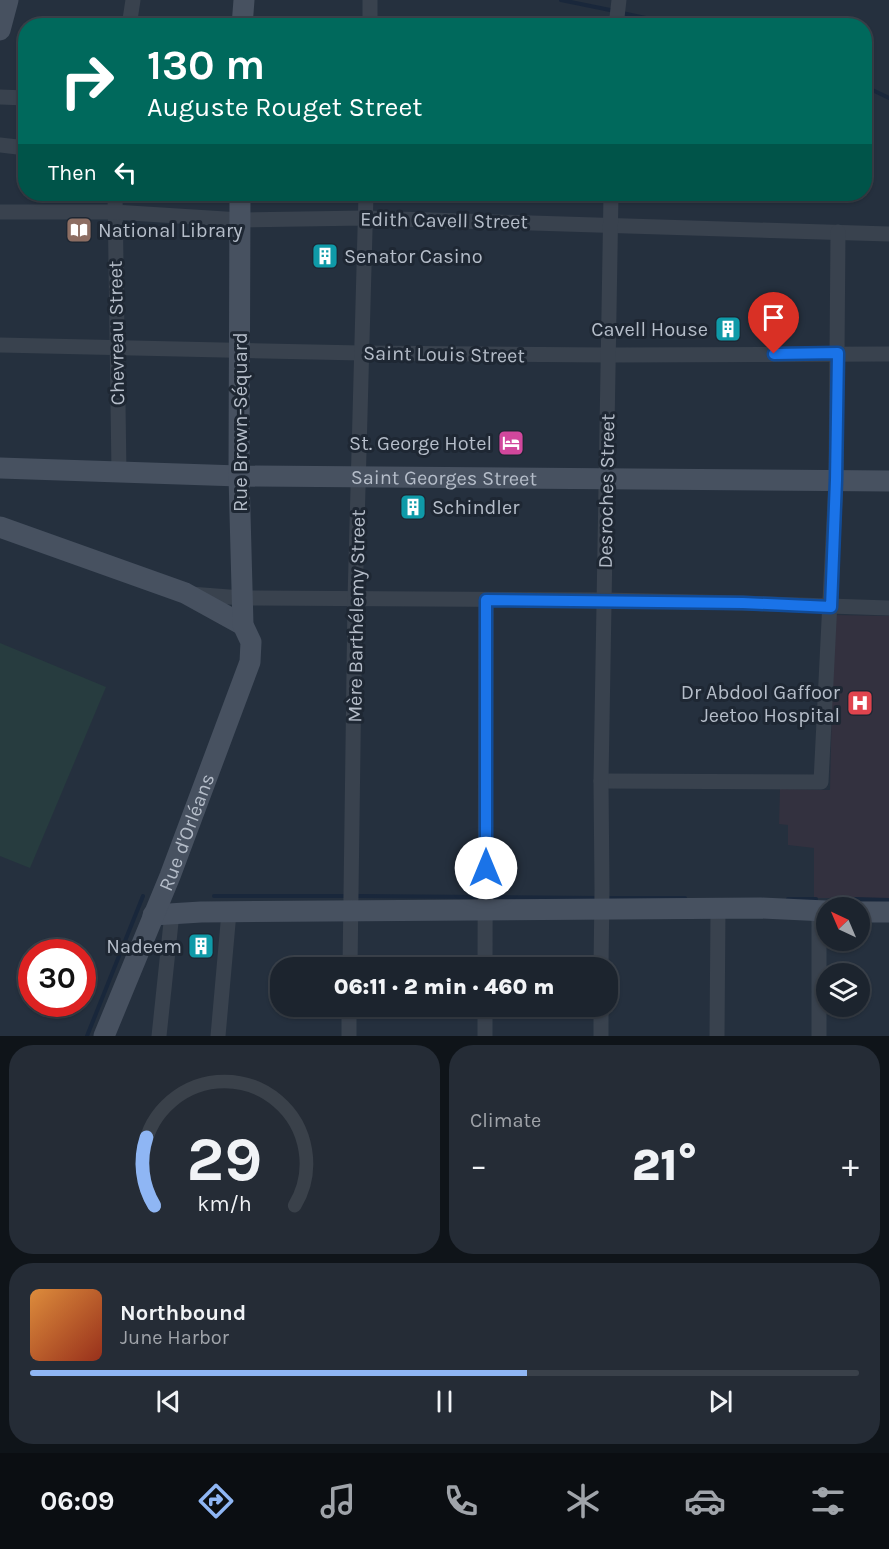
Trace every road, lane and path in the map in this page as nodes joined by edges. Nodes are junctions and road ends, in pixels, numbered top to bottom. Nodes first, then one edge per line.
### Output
1 (8, 0) edge
2 (133, 0) edge
3 (244, 0) edge
4 (370, 0) edge
5 (619, 0) edge
6 (130, 18) edge
7 (243, 18) edge
8 (370, 18) edge
9 (617, 18) edge
10 (0, 30) edge
11 (0, 97) edge
12 (18, 98) edge
13 (0, 145) edge
14 (18, 147) edge
15 (115, 201) edge
16 (240, 201) edge
17 (366, 201) edge
18 (611, 201) edge
19 (0, 212) edge
20 (114, 212) junction
21 (365, 218) junction
22 (241, 220) junction
23 (611, 224) junction
24 (838, 232) junction
25 (889, 234) edge
26 (0, 345) edge
27 (117, 347) junction
28 (240, 350) junction
29 (362, 353) junction
30 (838, 353) junction
31 (889, 354) edge
32 (609, 355) junction
33 (0, 468) edge
34 (119, 473) junction
35 (239, 476) junction
36 (359, 476) junction
37 (606, 478) junction
38 (836, 480) junction
39 (889, 481) edge
40 (0, 527) edge
41 (185, 593) junction
42 (242, 598) junction
43 (355, 599) junction
44 (486, 600) junction
45 (604, 600) junction
46 (831, 607) junction
47 (889, 608) edge
48 (243, 625) junction
49 (601, 781) junction
50 (167, 882) junction
51 (602, 900) junction
52 (485, 901) junction
53 (718, 909) junction
54 (351, 911) junction
55 (816, 911) edge
56 (201, 912) junction
57 (229, 912) junction
58 (870, 912) edge
59 (889, 912) edge
60 (163, 914) junction
61 (822, 951) edge
62 (350, 957) edge
63 (485, 957) edge
64 (601, 957) edge
65 (350, 1017) edge
66 (485, 1017) edge
67 (601, 1017) edge
68 (104, 1036) edge
69 (159, 1036) edge
70 (218, 1036) edge
71 (349, 1036) edge
72 (485, 1036) edge
73 (601, 1036) edge
74 (717, 1036) edge
75 (819, 1036) edge

1 - 10 street
2 - 6 street
3 - 7 street
4 - 8 street
5 - 9 street
11 - 12 street
13 - 14 street
15 - 20 street, Chevreau Street
16 - 22 street, Rue Brown-Séquard
17 - 21 street, Mère Barthélemy Street
18 - 23 street, Desroches Street
19 - 20 street, Edith Cavell Street
20 - 22 street, Edith Cavell Street
20 - 27 street, Chevreau Street
21 - 22 street, Edith Cavell Street
21 - 23 street, Edith Cavell Street
21 - 29 street, Mère Barthélemy Street
22 - 28 street, Rue Brown-Séquard
23 - 24 street, Edith Cavell Street
23 - 32 street, Desroches Street
24 - 25 street, Edith Cavell Street
24 - 30 street
26 - 27 street, Saint Louis Street
27 - 28 street, Saint Louis Street
27 - 34 street, Chevreau Street
28 - 29 street, Saint Louis Street
28 - 35 street, Rue Brown-Séquard
29 - 32 street, Saint Louis Street
29 - 36 street, Mère Barthélemy Street
30 - 31 street, Saint Louis Street
30 - 32 street, Saint Louis Street
30 - 38 street
32 - 37 street, Desroches Street
33 - 34 street, Saint Georges Street
34 - 35 street, Saint Georges Street
35 - 36 street, Saint Georges Street
35 - 42 street, Rue Brown-Séquard
36 - 37 street, Saint Georges Street
36 - 43 street, Mère Barthélemy Street
37 - 38 street, Saint Georges Street
37 - 45 street, Desroches Street
38 - 39 street, Saint Georges Street
38 - 46 street
40 - 41 street
41 - 42 street
41 - 48 street
42 - 43 street
42 - 48 street, Rue Brown-Séquard
43 - 44 street
43 - 54 street, Mère Barthélemy Street
44 - 45 street
44 - 52 street
45 - 46 street
45 - 49 street, Desroches Street
46 - 47 street
46 - 49 street
48 - 50 street, Rue d'Orléans
49 - 51 street, Desroches Street
50 - 56 street
50 - 60 street, Rue d'Orléans
51 - 52 street
51 - 53 street
51 - 64 street, Desroches Street
52 - 54 street
52 - 63 street
53 - 55 street
53 - 74 street
54 - 57 street
54 - 62 street, Mère Barthélemy Street
56 - 57 street
56 - 60 street
57 - 70 street
58 - 59 street
60 - 68 street, Rue d'Orléans
60 - 69 street
61 - 75 street
65 - 71 street
66 - 72 street
67 - 73 street

